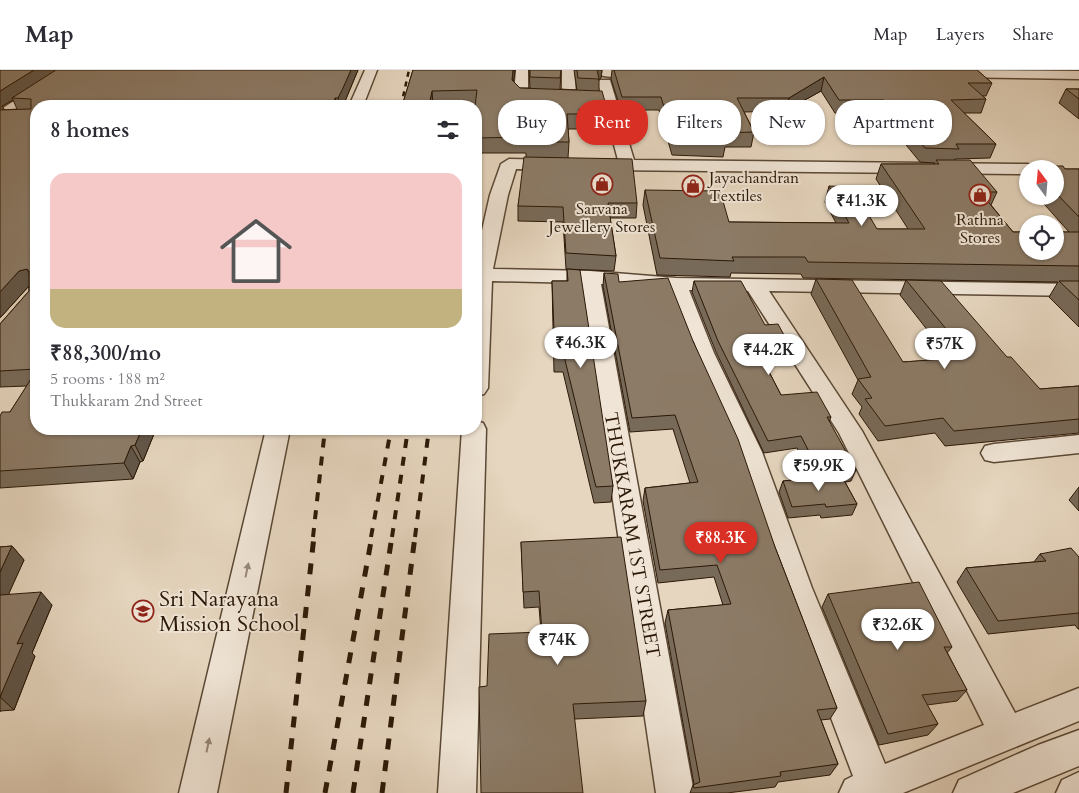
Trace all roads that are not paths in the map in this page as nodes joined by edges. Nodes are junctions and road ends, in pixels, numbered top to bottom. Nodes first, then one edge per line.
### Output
1 (72, 70) edge
2 (371, 70) edge
3 (522, 70) edge
4 (568, 70) edge
5 (603, 72) edge
6 (662, 74) edge
7 (930, 74) edge
8 (1079, 75) edge
9 (569, 98) junction
10 (609, 99) junction
11 (358, 100) edge
12 (5, 112) edge
13 (27, 117) edge
14 (627, 165) junction
15 (1019, 169) edge
16 (482, 275) joint
17 (590, 277) junction
18 (676, 284) junction
19 (754, 284) junction
20 (1079, 290) edge
21 (277, 435) edge
22 (474, 435) edge
23 (1079, 444) edge
24 (994, 453) dead end
25 (1079, 704) edge
26 (1006, 734) junction
27 (1079, 748) edge
28 (867, 790) edge
29 (1079, 790) edge
30 (198, 793) edge
31 (457, 793) edge
32 (675, 793) edge
33 (972, 793) edge
34 (1075, 793) edge

1 - 12 street
2 - 11 street
3 - 9 street
4 - 9 street
5 - 6 street
5 - 10 street
7 - 8 street
9 - 10 street
10 - 14 street
12 - 13 street
14 - 15 street
14 - 16 street
16 - 17 street
17 - 18 street
17 - 32 street, THUKKARAM 1ST STREET
18 - 19 street
18 - 28 street
19 - 20 street
19 - 26 street
30 -> 21 street
22 - 31 street
23 - 24 street
25 - 26 street
26 - 28 street
27 - 33 street
29 - 34 street

